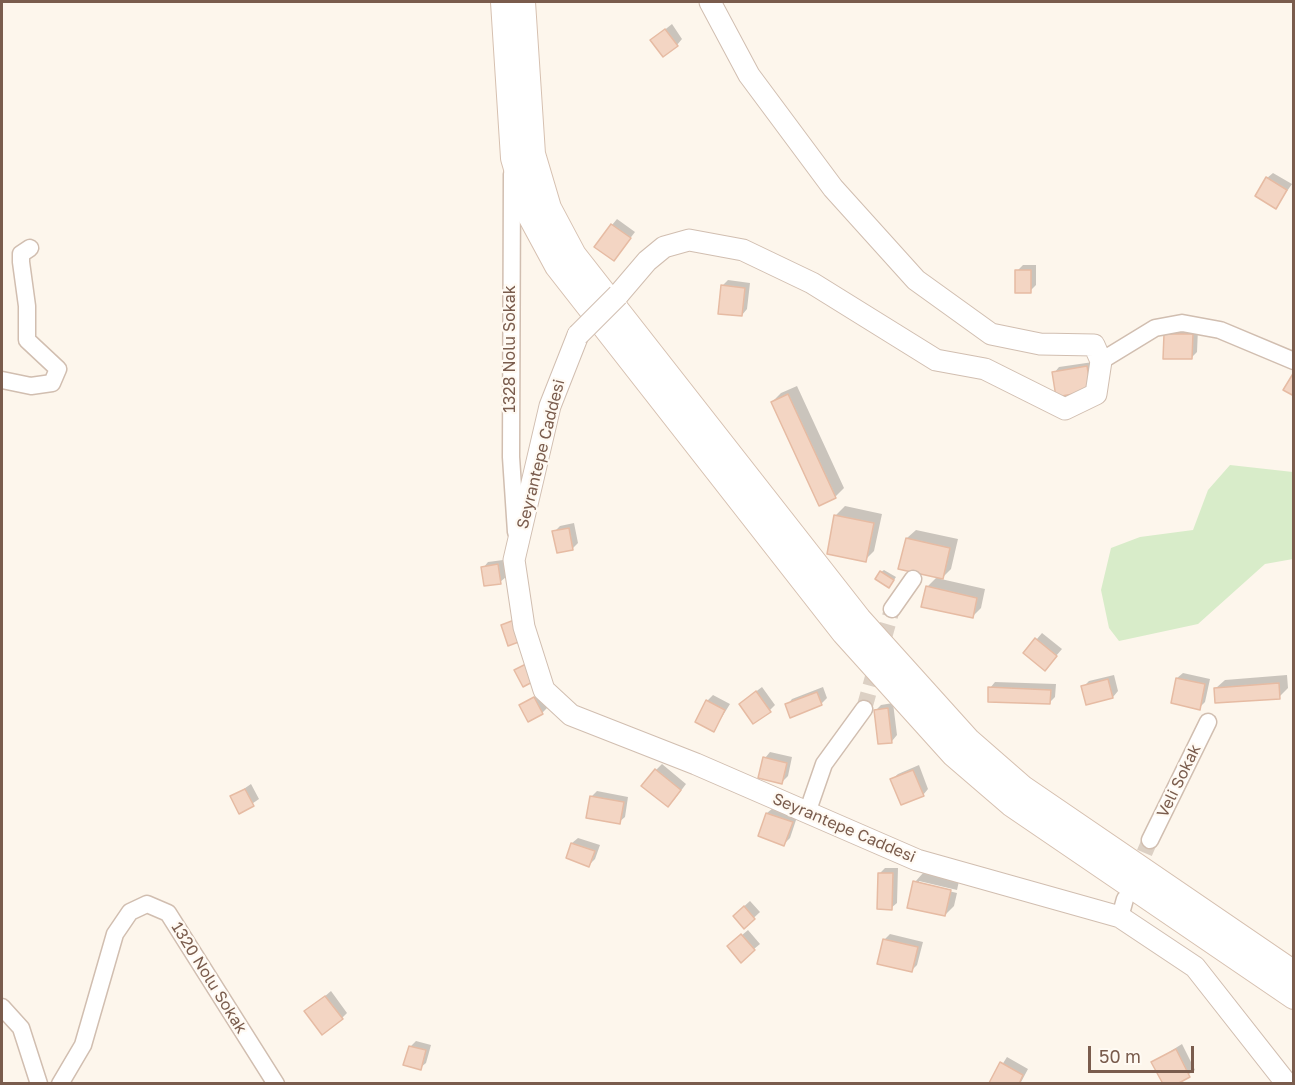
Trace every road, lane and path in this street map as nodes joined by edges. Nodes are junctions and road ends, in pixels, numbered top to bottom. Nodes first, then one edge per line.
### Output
1 (503, 2) edge
2 (523, 2) edge
3 (710, 2) edge
4 (513, 154) junction
5 (30, 248) dead end
6 (1101, 361) junction
7 (1293, 361) edge
8 (2, 380) edge
9 (518, 545) junction
10 (913, 579) dead end
11 (892, 609) tunnel mouth
12 (864, 709) tunnel mouth
13 (1208, 722) dead end
14 (807, 813) junction
15 (1150, 840) tunnel mouth
16 (1293, 973) edge
17 (1293, 997) edge
18 (2, 1007) edge
19 (39, 1083) edge
20 (60, 1083) edge
21 (276, 1083) edge
22 (1287, 1083) edge

1 - 4 main road
2 - 16 main road
3 - 6 street
4 - 9 street, 1328 Nolu Sokak
4 - 17 main road
5 - 8 street
6 - 7 street
6 - 9 street, Seyrantepe Caddesi, bridge
9 - 14 street, Seyrantepe Caddesi
10 - 11 street
12 - 14 street
13 - 15 street, Veli Sokak
14 - 22 street, Seyrantepe Caddesi
18 - 19 street
20 - 21 street, 1320 Nolu Sokak

